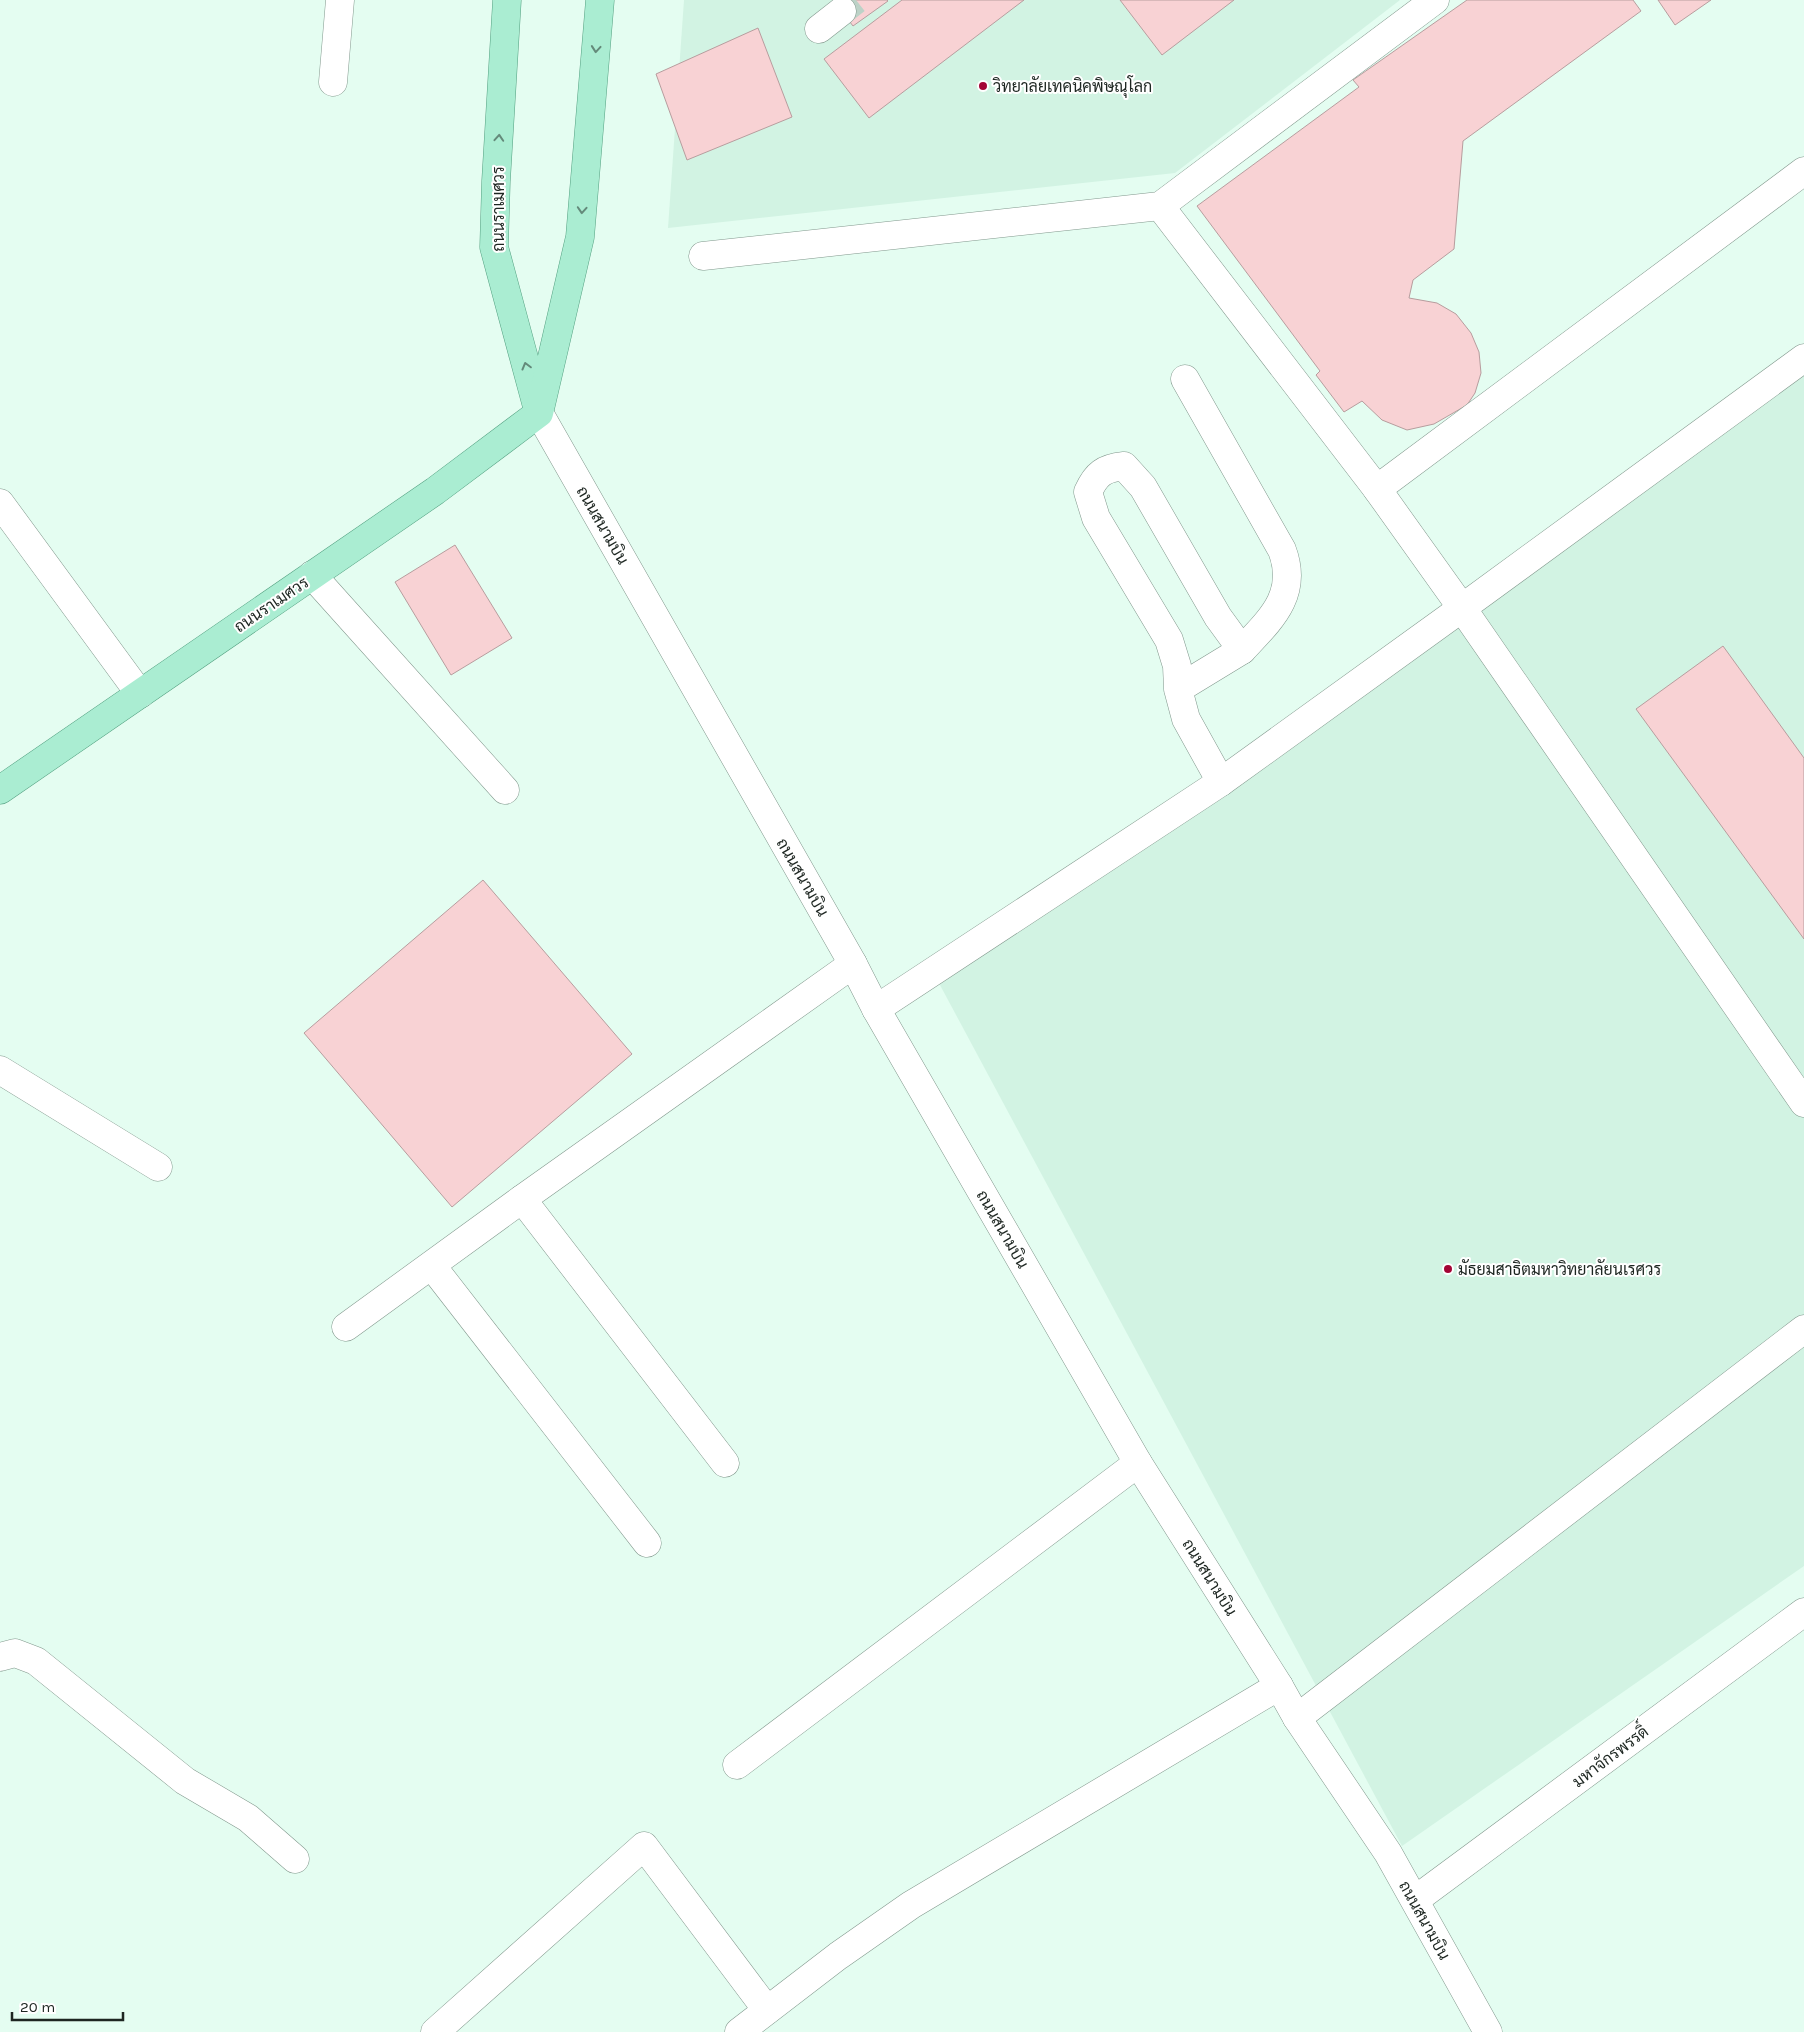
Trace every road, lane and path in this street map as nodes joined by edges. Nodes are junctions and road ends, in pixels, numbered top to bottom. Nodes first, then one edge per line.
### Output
1 (340, 0) edge
2 (507, 0) edge
3 (600, 0) edge
4 (1435, 0) edge
5 (842, 11) tunnel mouth
6 (818, 29) dead end
7 (333, 82) dead end
8 (1804, 171) edge
9 (1160, 206) junction
10 (703, 256) dead end
11 (1804, 358) edge
12 (1185, 379) dead end
13 (539, 414) junction
14 (1377, 489) junction
15 (0, 503) edge
16 (312, 575) junction
17 (1462, 608) junction
18 (1242, 650) junction
19 (1178, 689) junction
20 (140, 694) junction
21 (1221, 782) junction
22 (0, 790) edge
23 (505, 790) dead end
24 (853, 964) junction
25 (876, 1009) junction
26 (0, 1070) edge
27 (1804, 1103) edge
28 (158, 1168) dead end
29 (522, 1199) junction
30 (432, 1266) junction
31 (346, 1327) dead end
32 (1804, 1329) edge
33 (725, 1463) dead end
34 (1138, 1463) junction
35 (647, 1542) dead end
36 (1804, 1612) edge
37 (0, 1657) edge
38 (1279, 1686) junction
39 (1297, 1718) junction
40 (737, 1765) dead end
41 (295, 1859) dead end
42 (1415, 1900) junction
43 (767, 2010) junction
44 (435, 2032) edge
45 (739, 2032) edge
46 (1488, 2032) edge

1 - 7 street
13 -> 2 main road, ถนนราเมศวร
3 -> 13 main road
4 - 9 street
5 - 6 street
8 - 14 street
9 - 10 street
9 - 14 street
11 - 17 street
12 - 18 street
13 - 16 main road, ถนนราเมศวร
13 - 24 street, ถนนสนามบิน
14 - 17 street
15 - 20 street
16 - 20 main road, ถนนราเมศวร
16 - 23 street
17 - 21 street
17 - 27 street
18 - 19 street
18 - 19 street
19 - 21 street
20 - 22 main road, ถนนราเมศวร
21 - 25 street
24 - 25 street, ถนนสนามบิน
24 - 29 street
25 - 34 street, ถนนสนามบิน
26 - 28 street
29 - 30 street
29 - 33 street
30 - 31 street
30 - 35 street
32 - 39 street
34 - 38 street, ถนนสนามบิน
34 - 40 street
36 - 42 street, มหาจักรพรรดิ์
37 - 41 street
38 - 39 street, ถนนสนามบิน
38 - 43 street
39 - 42 street, ถนนสนามบิน
42 - 46 street, ถนนสนามบิน
43 - 44 street
43 - 45 street

